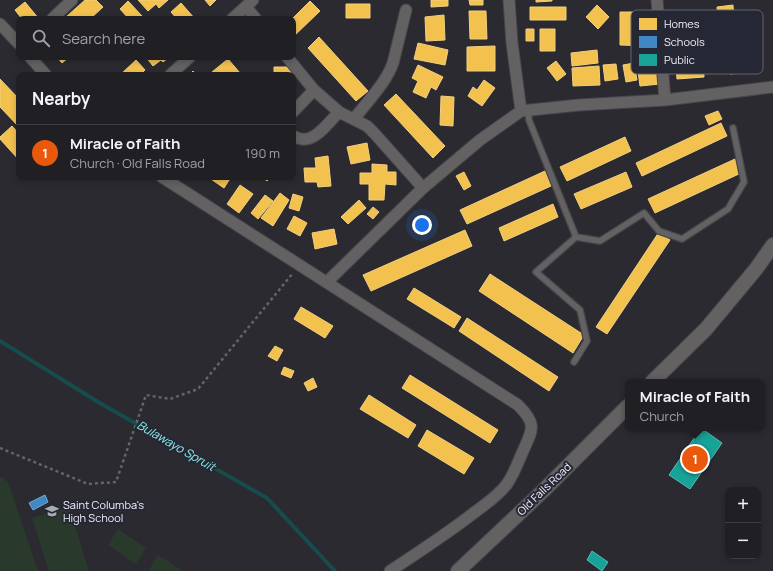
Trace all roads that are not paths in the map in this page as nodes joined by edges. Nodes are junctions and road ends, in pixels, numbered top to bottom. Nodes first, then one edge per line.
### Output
1 (72, 0) edge
2 (509, 0) edge
3 (657, 0) edge
4 (249, 3) edge
5 (406, 10) dead end
6 (658, 10) edge
7 (55, 16) edge
8 (235, 16) edge
9 (255, 16) edge
10 (0, 24) edge
11 (16, 41) edge
12 (33, 60) edge
13 (187, 60) edge
14 (289, 60) edge
15 (43, 72) edge
16 (173, 72) edge
17 (663, 74) edge
18 (773, 87) edge
19 (314, 90) junction
20 (665, 100) junction
21 (296, 109) edge
22 (524, 111) junction
23 (338, 112) junction
24 (354, 119) junction
25 (733, 128) dead end
26 (296, 137) edge
27 (167, 180) edge
28 (423, 188) junction
29 (576, 237) junction
30 (773, 245) edge
31 (327, 282) junction
32 (574, 362) dead end
33 (655, 379) edge
34 (625, 409) edge
35 (390, 571) edge
36 (458, 571) edge

1 - 7 street
2 - 22 street
3 - 6 street
4 - 8 street
4 - 9 street
5 - 24 street
10 - 11 street
12 - 15 street
13 - 16 street
14 - 19 street
17 - 20 street
18 - 20 street
19 - 21 street
19 - 23 street
20 - 22 street
22 - 28 street
22 - 29 lane
23 - 24 street
23 - 26 street
24 - 28 street
25 - 29 lane
27 - 31 street
28 - 31 street
29 - 32 lane
30 - 33 street
31 - 35 street
34 - 36 street, Old Falls Road

